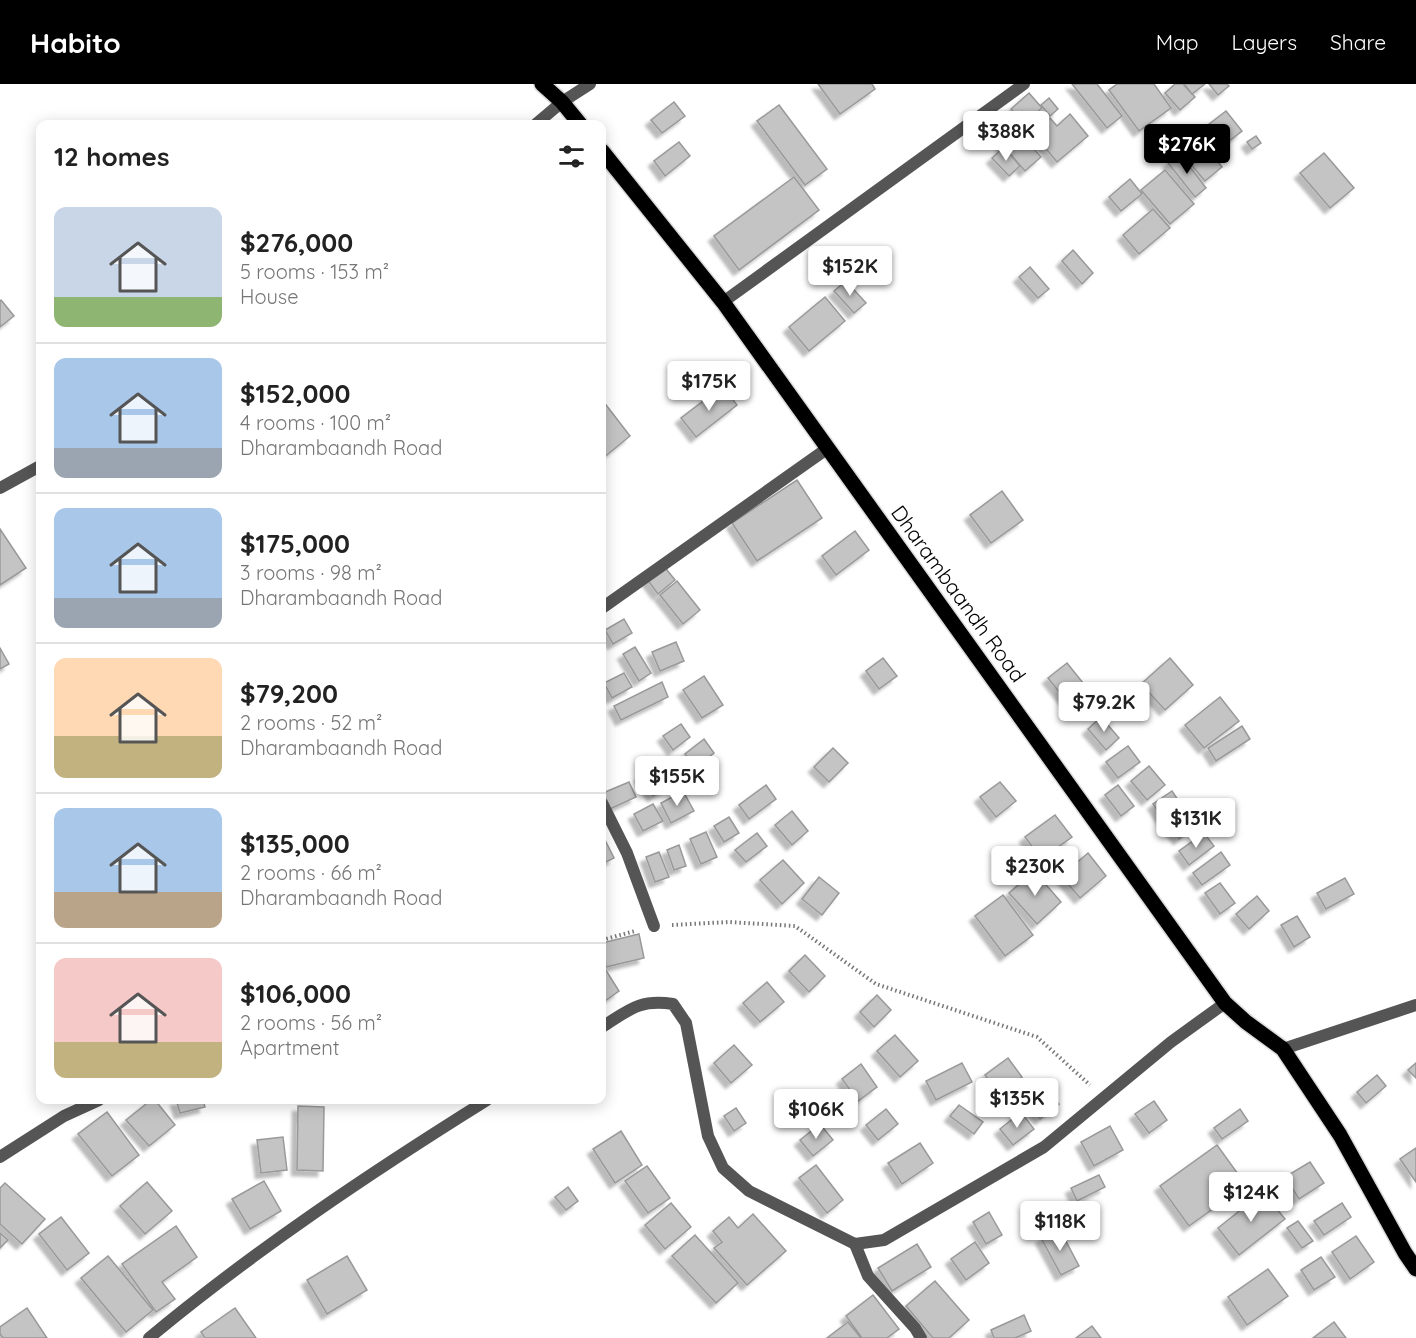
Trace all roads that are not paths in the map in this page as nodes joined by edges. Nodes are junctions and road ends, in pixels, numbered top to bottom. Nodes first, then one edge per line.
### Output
1 (542, 84) edge
2 (590, 84) edge
3 (1024, 84) edge
4 (562, 102) junction
5 (541, 120) edge
6 (577, 120) edge
7 (606, 156) edge
8 (723, 302) junction
9 (828, 448) junction
10 (36, 468) edge
11 (0, 488) edge
12 (606, 605) edge
13 (606, 811) edge
14 (654, 926) road end
15 (1225, 1004) junction
16 (1416, 1005) edge
17 (606, 1024) edge
18 (1283, 1049) junction
19 (90, 1104) edge
20 (481, 1104) edge
21 (0, 1157) edge
22 (855, 1244) junction
23 (1416, 1269) edge
24 (149, 1338) edge
25 (921, 1338) edge

1 - 4 main road
2 - 4 street
3 - 8 street
4 - 5 street
4 - 6 main road
7 - 8 main road, Dharambaandh Road
8 - 9 main road, Dharambaandh Road
9 - 12 street
9 - 15 main road, Dharambaandh Road
10 - 11 street
13 - 14 street
15 - 18 main road, Dharambaandh Road
15 - 22 street
16 - 18 street
17 - 22 street
18 - 23 main road, Dharambaandh Road
19 - 21 street
20 - 24 street
22 - 25 street

